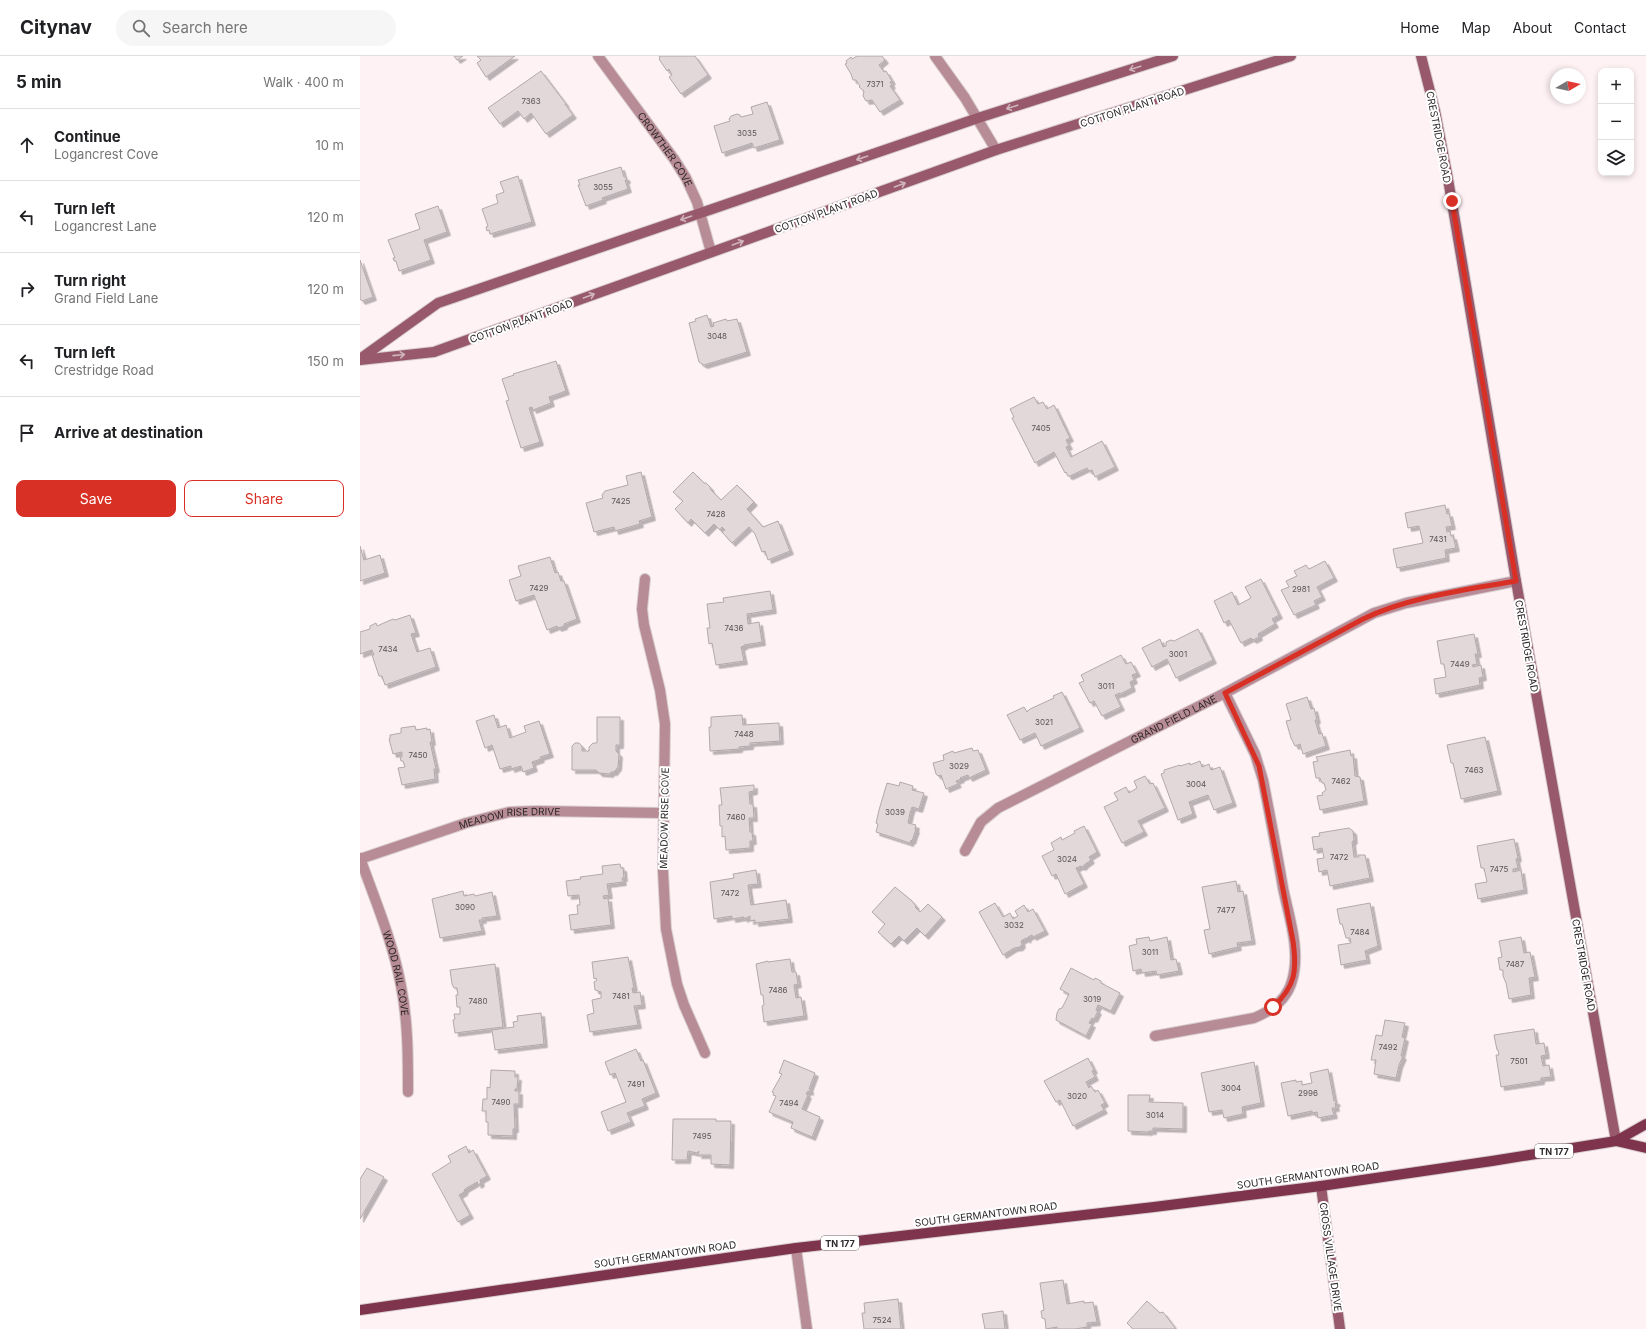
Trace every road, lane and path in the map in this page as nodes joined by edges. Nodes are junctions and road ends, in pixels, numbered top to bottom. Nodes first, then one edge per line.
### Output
1 (598, 56) edge
2 (935, 56) edge
3 (1173, 56) edge
4 (1291, 56) edge
5 (1421, 56) edge
6 (978, 118) junction
7 (996, 150) junction
8 (701, 213) junction
9 (711, 252) junction
10 (360, 359) edge
11 (645, 578) dead end
12 (1516, 581) junction
13 (1225, 693) junction
14 (664, 813) junction
15 (965, 851) dead end
16 (360, 858) edge
17 (1155, 1036) dead end
18 (705, 1053) dead end
19 (408, 1092) dead end
20 (1646, 1124) edge
21 (1616, 1141) junction
22 (1646, 1148) edge
23 (1321, 1186) junction
24 (796, 1248) junction
25 (360, 1310) edge
26 (807, 1329) edge
27 (1340, 1329) edge

1 - 8 street, CROWTHER COVE
2 - 6 street
3 -> 6 street, COTTON PLANT ROAD
4 - 7 street, COTTON PLANT ROAD
5 - 12 street, CRESTRIDGE ROAD
6 - 7 street
6 -> 8 street, COTTON PLANT ROAD
9 -> 7 street, COTTON PLANT ROAD
8 - 9 street, CROWTHER COVE
8 -> 10 street, COTTON PLANT ROAD
10 -> 9 street, COTTON PLANT ROAD
11 - 14 street, MEADOW RISE COVE
12 - 13 street, GRAND FIELD LANE
12 - 21 street, CRESTRIDGE ROAD
13 - 15 street, GRAND FIELD LANE
13 - 17 street
14 - 16 street, MEADOW RISE DRIVE
14 - 18 street, MEADOW RISE COVE
16 - 19 street, WOOD RAIL COVE
20 - 21 main road, SOUTH GERMANTOWN ROAD / TN 177
21 - 22 main road, SOUTH GERMANTOWN ROAD / TN 177
21 - 23 main road, SOUTH GERMANTOWN ROAD / TN 177
23 - 24 main road, SOUTH GERMANTOWN ROAD / TN 177
23 - 27 street, CROSS VILLAGE DRIVE
24 - 25 main road, SOUTH GERMANTOWN ROAD / TN 177
24 - 26 street

